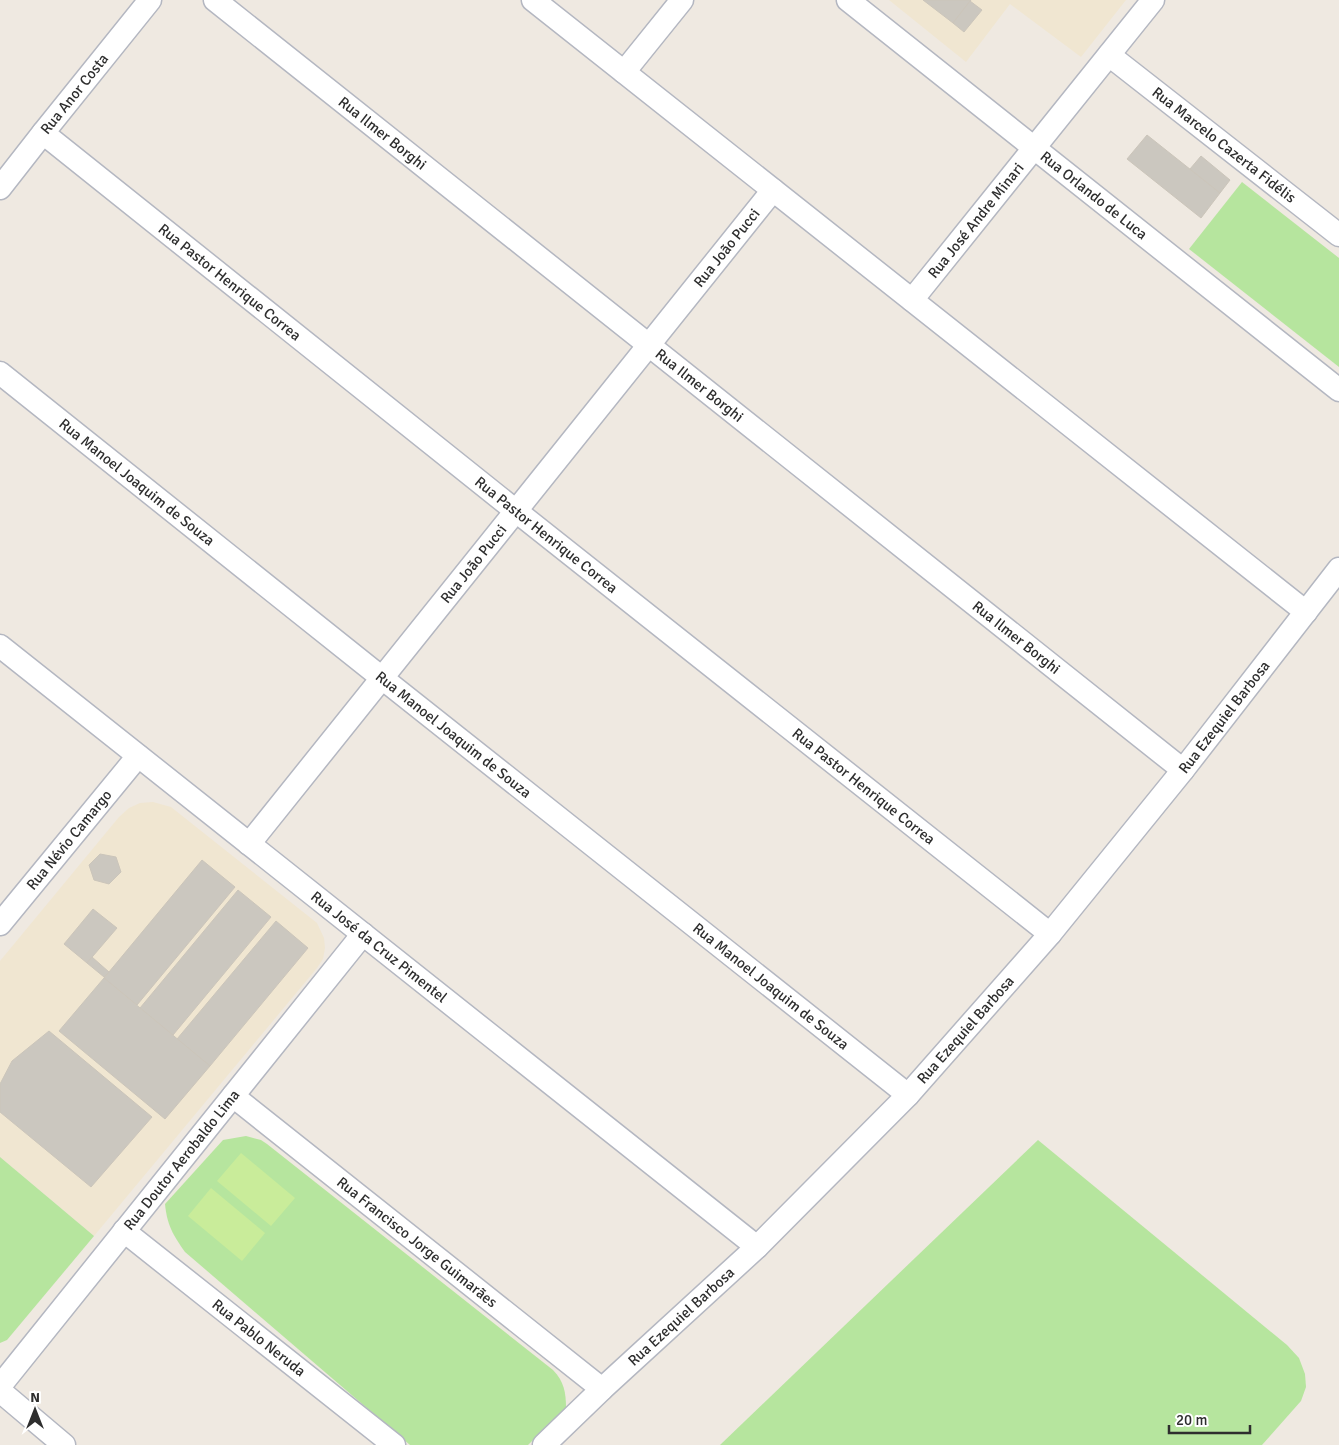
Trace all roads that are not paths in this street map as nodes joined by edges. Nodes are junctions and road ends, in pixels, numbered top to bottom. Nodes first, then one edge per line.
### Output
1 (150, 0) edge
2 (214, 0) edge
3 (533, 0) edge
4 (682, 0) edge
5 (848, 0) edge
6 (1153, 0) edge
7 (1109, 55) junction
8 (624, 72) junction
9 (43, 133) junction
10 (1034, 148) junction
11 (0, 188) edge
12 (773, 190) junction
13 (1339, 235) edge
14 (912, 300) junction
15 (649, 346) junction
16 (0, 373) edge
17 (1339, 390) edge
18 (516, 510) junction
19 (1339, 570) edge
20 (1306, 612) junction
21 (0, 646) edge
22 (382, 678) junction
23 (138, 756) junction
24 (1184, 770) junction
25 (248, 844) junction
26 (4, 910) edge
27 (363, 934) junction
28 (1050, 934) junction
29 (908, 1095) junction
30 (233, 1096) junction
31 (124, 1231) junction
32 (757, 1247) junction
33 (0, 1386) edge
34 (602, 1389) junction
35 (0, 1391) edge
36 (64, 1445) edge
37 (394, 1445) edge
38 (544, 1445) edge

1 - 9 street, Rua Anor Costa
2 - 15 street, Rua Ilmer Borghi
3 - 8 street
4 - 8 street
5 - 10 street, Rua Orlando de Luca
6 - 7 street, Rua José Andre Minari
7 - 10 street, Rua José Andre Minari
7 - 13 street, Rua Marcelo Cazerta Fidélis
8 - 12 street
9 - 11 street, Rua Anor Costa
9 - 18 street, Rua Pastor Henrique Correa
10 - 14 street, Rua José Andre Minari
10 - 17 street, Rua Orlando de Luca
12 - 14 street
12 - 15 street, Rua João Pucci
14 - 20 street
15 - 18 street, Rua João Pucci
15 - 24 street, Rua Ilmer Borghi
16 - 22 street, Rua Manoel Joaquim de Souza
18 - 22 street, Rua João Pucci
18 - 28 street, Rua Pastor Henrique Correa
19 - 20 street, Rua Ezequiel Barbosa
20 - 24 street, Rua Ezequiel Barbosa
21 - 23 street, Rua José da Cruz Pimentel
22 - 25 street, Rua João Pucci
22 - 29 street, Rua Manoel Joaquim de Souza
23 - 25 street, Rua José da Cruz Pimentel
23 - 26 street, Rua Névio Camargo
24 - 28 street, Rua Ezequiel Barbosa
25 - 27 street, Rua José da Cruz Pimentel
27 - 30 street, Rua Doutor Aerobaldo Lima
27 - 32 street, Rua José da Cruz Pimentel
28 - 29 street, Rua Ezequiel Barbosa
29 - 32 street, Rua Ezequiel Barbosa
30 - 31 street, Rua Doutor Aerobaldo Lima
30 - 34 street, Rua Francisco Jorge Guimarães
31 - 33 street, Rua Doutor Aerobaldo Lima
31 - 37 street, Rua Pablo Neruda
32 - 34 street, Rua Ezequiel Barbosa
34 - 38 street, Rua Ezequiel Barbosa
35 - 36 street

